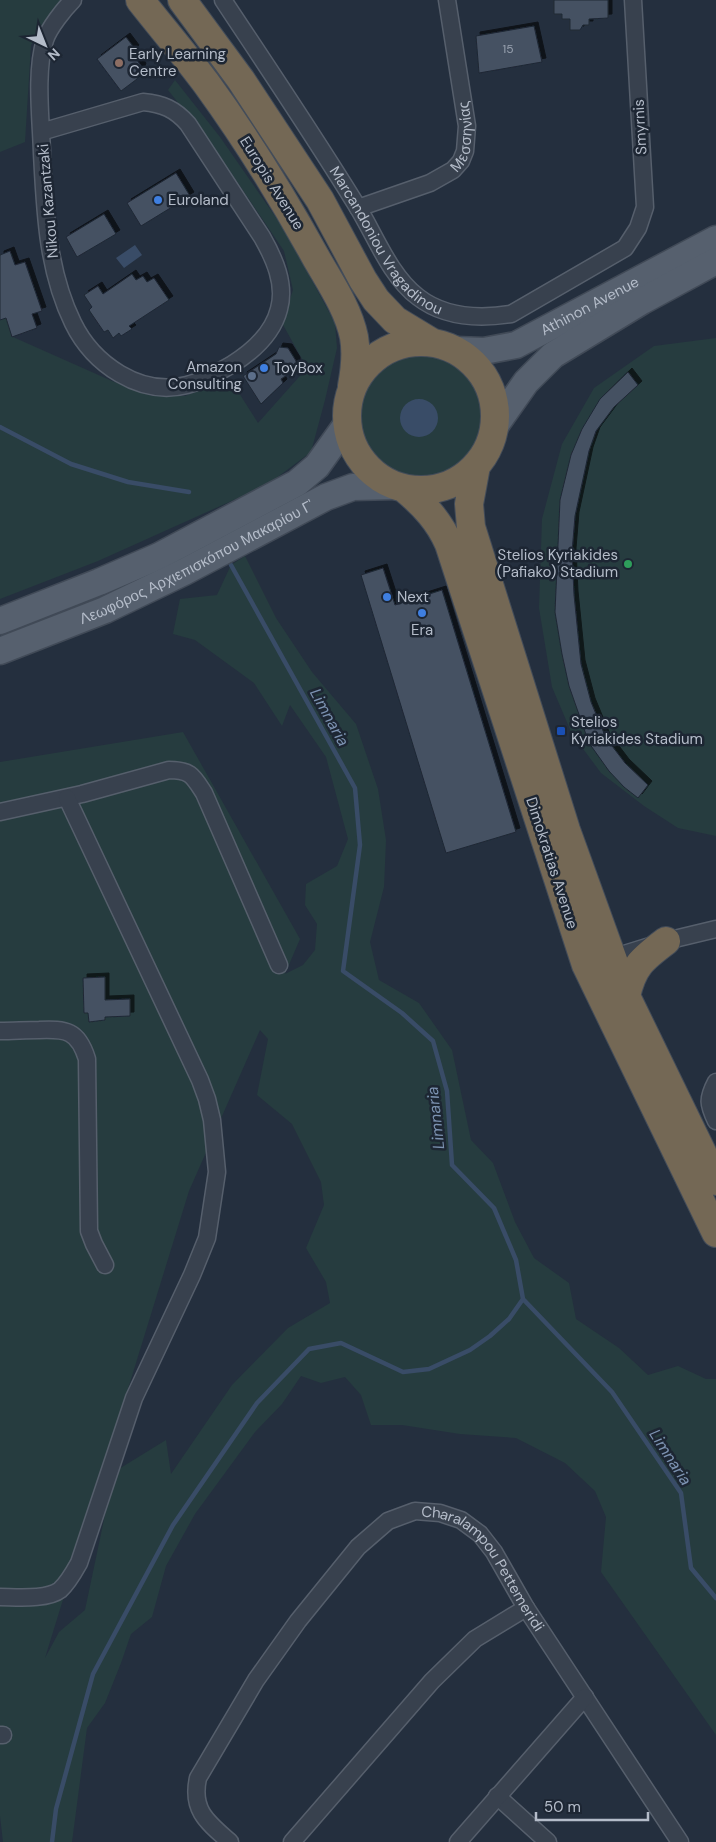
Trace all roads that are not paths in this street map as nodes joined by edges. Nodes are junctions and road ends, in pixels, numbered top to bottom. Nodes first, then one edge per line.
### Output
1 (73, 0) edge
2 (140, 0) edge
3 (182, 0) edge
4 (223, 0) edge
5 (448, 0) edge
6 (633, 0) edge
7 (41, 132) junction
8 (358, 208) junction
9 (716, 239) edge
10 (625, 248) joint
11 (716, 261) edge
12 (444, 347) junction
13 (352, 388) junction
14 (347, 424) junction
15 (495, 426) junction
16 (476, 466) junction
17 (400, 488) junction
18 (0, 621) edge
19 (6, 651) edge
20 (67, 798) junction
21 (0, 812) edge
22 (716, 929) edge
23 (666, 941) junction
24 (612, 958) junction
25 (279, 965) dead end
26 (586, 966) junction
27 (626, 996) junction
28 (0, 1031) edge
29 (716, 1082) edge
30 (713, 1114) edge
31 (716, 1181) edge
32 (716, 1233) edge
33 (105, 1265) dead end
34 (0, 1597) edge
35 (526, 1608) junction
36 (585, 1697) junction
37 (497, 1796) junction
38 (230, 1842) edge
39 (292, 1842) edge
40 (458, 1842) edge
41 (548, 1842) edge
42 (680, 1842) edge

1 - 7 street, Nikou Kazantzaki
2 - 13 highway, Europis Avenue
3 - 12 highway, Europis Avenue
4 - 8 street, Marcandoniou Vragadinou
5 - 8 street, Μεσσηνίας
6 - 10 street, Smyrnis
7 - 7 street, Nikou Kazantzaki
8 - 10 street, Marcandoniou Vragadinou
9 - 12 main road, Athinon Avenue
11 - 15 main road, Athinon Avenue
12 - 13 highway
12 - 15 highway
13 - 14 highway
14 - 17 highway
14 - 18 main road, Λεωφόρος Αρχιεπισκόπου Μακαρίου Γ'
15 - 16 highway
16 - 17 highway
16 - 24 highway, Dimokratias Avenue
17 - 19 main road, Λεωφόρος Αρχιεπισκόπου Μακαρίου Γ'
17 - 26 highway, Dimokratias Avenue
20 - 21 street
20 - 25 street
20 - 34 street
22 - 23 street
23 - 24 street
23 - 27 highway
24 - 26 street
24 - 27 highway, Dimokratias Avenue
26 - 32 highway, Dimokratias Avenue
27 - 31 highway, Dimokratias Avenue
28 - 33 street
29 - 30 street
35 - 36 street, Charalampou Pettemeridi
35 - 38 street, Charalampou Pettemeridi
35 - 39 street
36 - 37 street
36 - 42 street, Charalampou Pettemeridi
37 - 40 street
37 - 41 street

